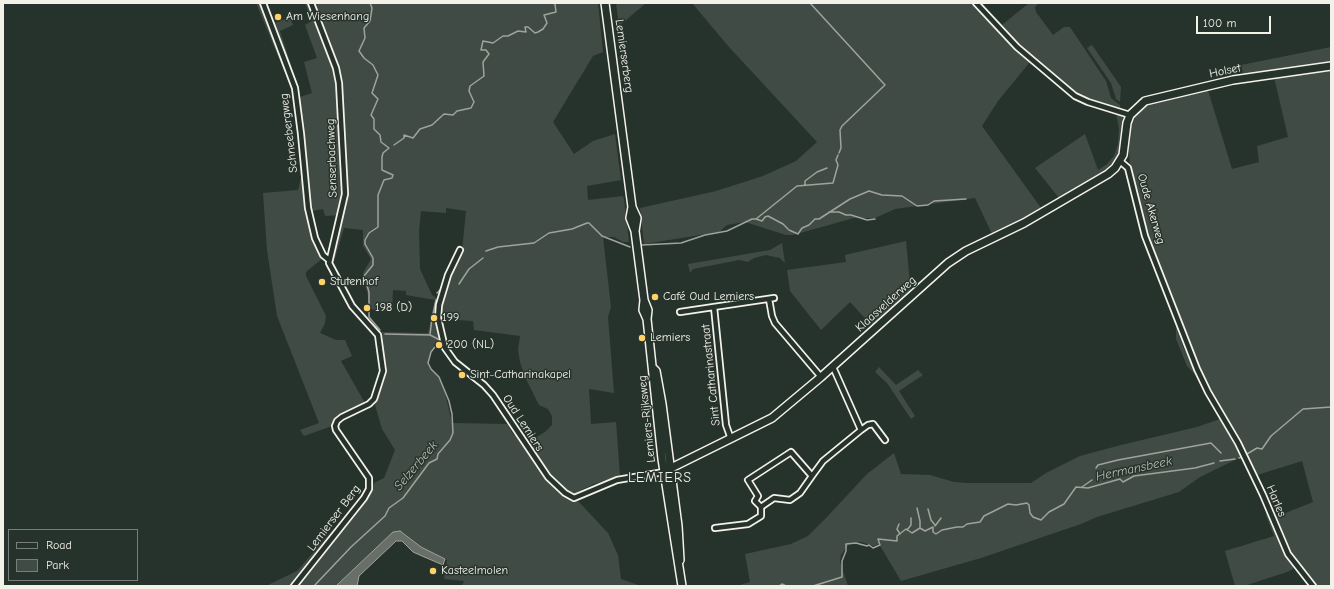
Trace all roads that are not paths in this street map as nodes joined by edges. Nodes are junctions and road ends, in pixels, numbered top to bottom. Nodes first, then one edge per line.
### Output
1 (263, 3) edge
2 (311, 3) edge
3 (605, 3) edge
4 (976, 3) edge
5 (1331, 66) edge
6 (620, 112) joint
7 (1130, 115) junction
8 (1120, 161) junction
9 (460, 250) dead end
10 (329, 260) junction
11 (714, 307) junction
12 (680, 312) dead end
13 (833, 367) junction
14 (821, 377) junction
15 (1226, 420) joint
16 (861, 430) junction
17 (731, 440) junction
18 (885, 440) dead end
19 (667, 470) junction
20 (812, 476) junction
21 (761, 507) junction
22 (715, 528) dead end
23 (294, 586) edge
24 (682, 586) edge
25 (1313, 586) edge

1 - 10 street, Schneebergweg
2 - 10 street, Senserbachweg
3 - 6 street, Lemierserberg
4 - 7 street
5 - 7 street, Holset
6 - 19 street, Lemiers-Rijksweg
7 - 8 street
8 - 13 street, Klaasvelderweg
8 - 15 street, Oude Akerweg
9 - 19 street, Oud Lemiers
10 - 23 street, Lemierser Berg
11 - 12 street
11 - 14 street
11 - 17 street, Sint Catharinastraat
13 - 14 street, Klaasvelderweg
13 - 16 street
14 - 17 street, Klaasvelderweg
15 - 25 street, Harles
16 - 18 street
16 - 20 street
17 - 19 street, Klaasvelderweg
19 - 24 street, Lemiers-Rijksweg
20 - 21 street
20 - 21 street
21 - 22 street

